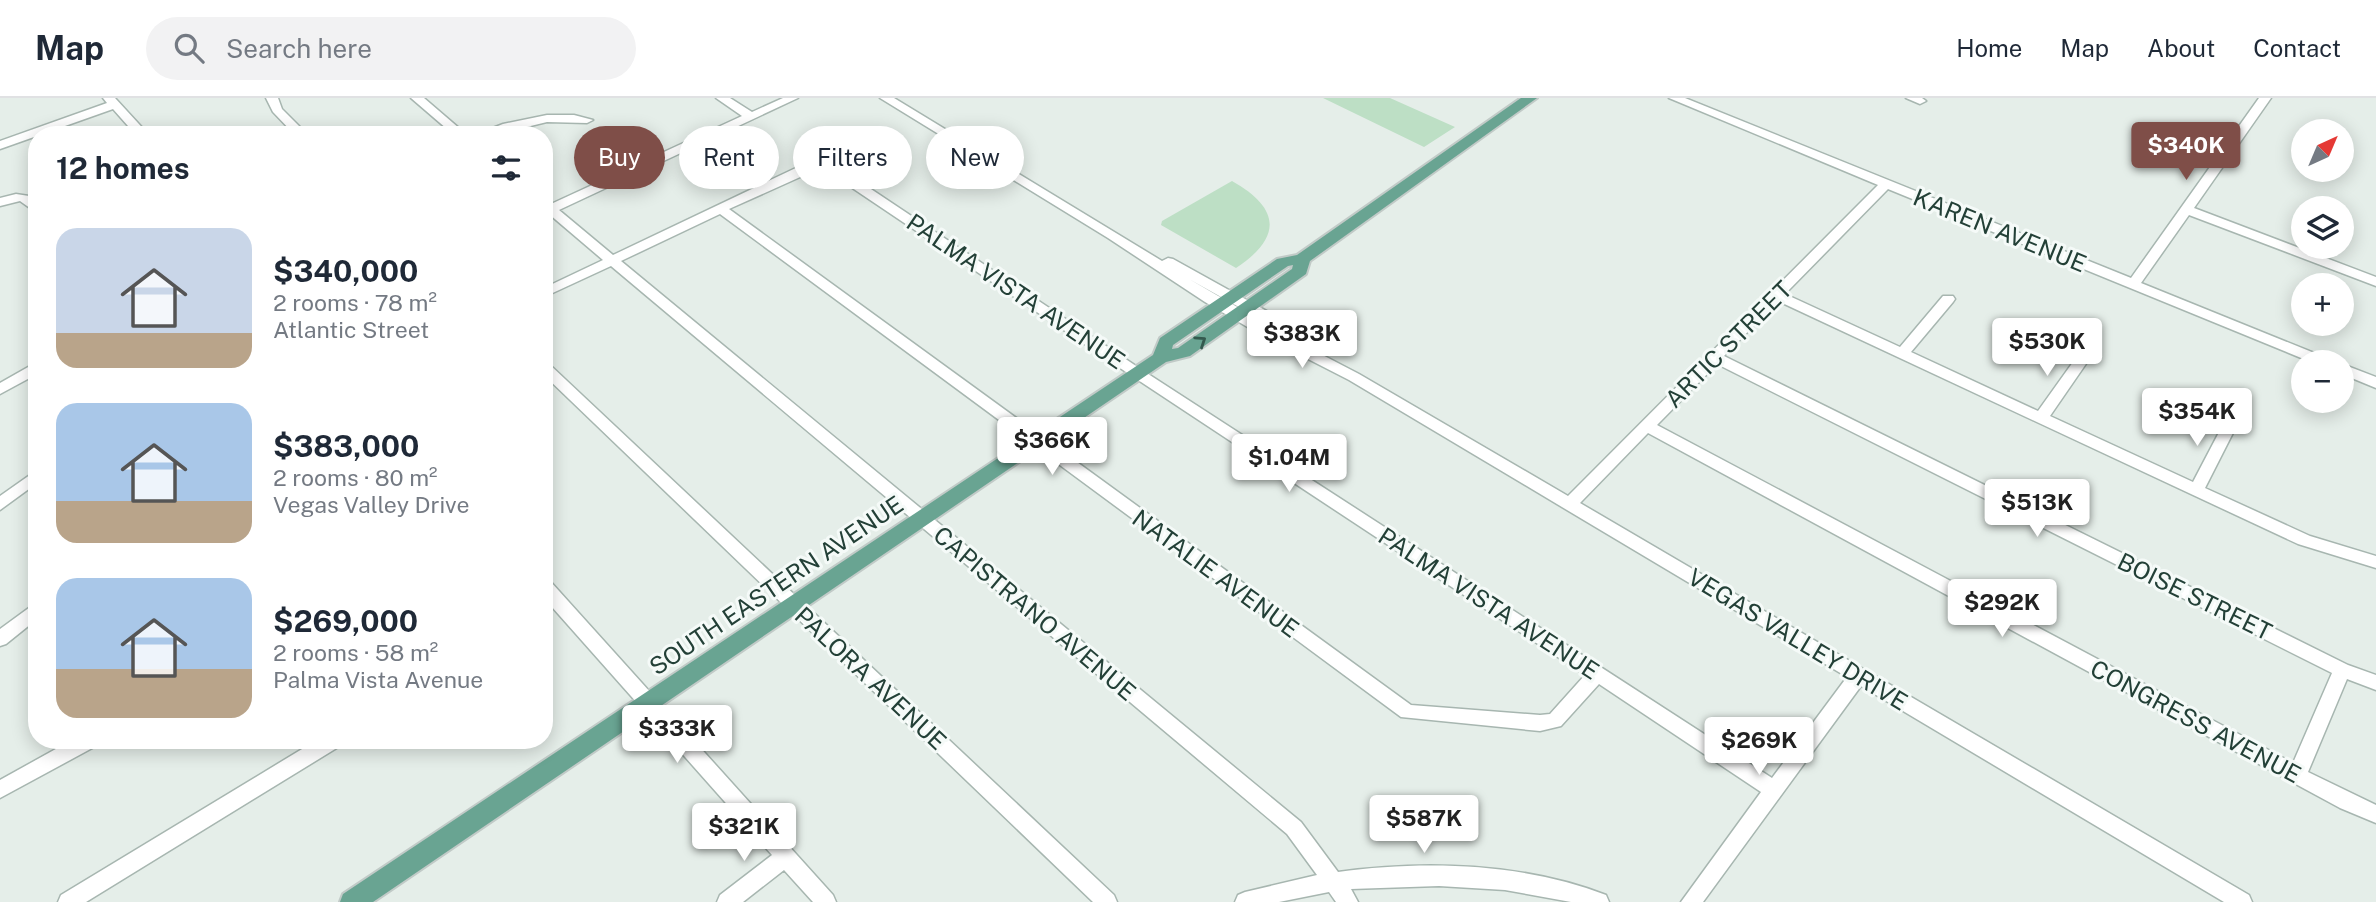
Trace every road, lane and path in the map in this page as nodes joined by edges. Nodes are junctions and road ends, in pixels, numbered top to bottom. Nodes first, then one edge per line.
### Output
1 (272, 98) edge
2 (417, 98) edge
3 (722, 98) edge
4 (792, 98) edge
5 (886, 98) edge
6 (1530, 98) edge
7 (1675, 98) edge
8 (2265, 98) edge
9 (112, 101) edge
10 (751, 117) junction
11 (587, 120) dead end
12 (48, 126) edge
13 (135, 126) edge
14 (293, 126) edge
15 (450, 126) edge
16 (513, 126) edge
17 (28, 134) edge
18 (0, 145) edge
19 (1886, 184) junction
20 (28, 198) edge
21 (0, 202) edge
22 (553, 205) edge
23 (721, 209) junction
24 (2187, 210) junction
25 (553, 214) edge
26 (1302, 259) junction
27 (612, 260) junction
28 (2376, 282) edge
29 (2133, 285) junction
30 (553, 289) edge
31 (1776, 295) junction
32 (1948, 299) dead end
33 (1226, 301) junction
34 (1244, 311) junction
35 (2294, 350) edge
36 (1902, 354) junction
37 (1715, 357) junction
38 (1160, 358) junction
39 (2083, 358) dead end
40 (28, 372) edge
41 (1137, 373) junction
42 (2354, 374) edge
43 (553, 376) edge
44 (2376, 383) edge
45 (0, 389) edge
46 (2041, 418) junction
47 (2231, 423) dead end
48 (1647, 426) junction
49 (1035, 442) junction
50 (28, 482) edge
51 (2196, 490) junction
52 (0, 504) edge
53 (1569, 504) junction
54 (921, 518) junction
55 (2376, 544) edge
56 (2373, 561) edge
57 (793, 605) junction
58 (553, 608) edge
59 (28, 616) edge
60 (0, 639) edge
61 (2342, 670) junction
62 (1597, 674) junction
63 (1858, 675) junction
64 (2376, 683) edge
65 (648, 702) junction
66 (73, 749) edge
67 (318, 749) edge
68 (2297, 775) junction
69 (0, 790) edge
70 (1773, 790) junction
71 (2376, 814) edge
72 (785, 857) junction
73 (1334, 882) junction
74 (68, 902) edge
75 (352, 902) edge
76 (727, 902) edge
77 (826, 902) edge
78 (1107, 902) edge
79 (1245, 902) edge
80 (1349, 902) edge
81 (1599, 902) edge
82 (1691, 902) edge
83 (2242, 902) edge

1 - 14 street
2 - 15 street
3 - 10 street
4 - 10 street
5 - 33 street, VEGAS VALLEY DRIVE
6 - 26 main road, SOUTH EASTERN AVENUE
7 - 19 street, KAREN AVENUE
8 - 24 street
9 - 12 street
9 - 13 street
10 - 22 street
11 - 16 street
17 - 18 street
19 - 29 street, KAREN AVENUE
19 - 31 street, ARTIC STREET
20 - 21 street
23 - 27 street
23 - 41 street, PALMA VISTA AVENUE
23 - 49 street, NATALIE AVENUE
24 - 28 street
24 - 29 street
25 - 27 street, CAPISTRANO AVENUE
26 - 33 main road, SOUTH EASTERN AVENUE
26 - 34 main road, SOUTH EASTERN AVENUE
27 - 30 street
27 - 54 street, CAPISTRANO AVENUE
29 - 35 street, KAREN AVENUE
31 - 36 street
31 - 37 street, ARTIC STREET
32 - 36 street
33 - 34 street, VEGAS VALLEY DRIVE
33 - 38 main road, SOUTH EASTERN AVENUE
38 -> 34 main road, SOUTH EASTERN AVENUE
34 - 53 street, VEGAS VALLEY DRIVE
36 - 46 street
37 - 48 street, ARTIC STREET
37 - 61 street, BOISE STREET
38 - 41 main road, SOUTH EASTERN AVENUE
39 - 46 street
40 - 45 street
41 - 49 main road, SOUTH EASTERN AVENUE
41 - 62 street, PALMA VISTA AVENUE
42 - 44 street
43 - 57 street, PALORA AVENUE
46 - 51 street
47 - 51 street
48 - 53 street, ARTIC STREET
48 - 68 street, CONGRESS AVENUE
49 - 54 main road, SOUTH EASTERN AVENUE
49 - 62 street, NATALIE AVENUE
50 - 52 street
51 - 56 street
53 - 63 street, VEGAS VALLEY DRIVE
54 - 57 main road, SOUTH EASTERN AVENUE
54 - 73 street, CAPISTRANO AVENUE
55 - 56 street
57 - 65 main road, SOUTH EASTERN AVENUE
57 - 78 street, PALORA AVENUE
58 - 65 street
59 - 60 street
61 - 64 street, BOISE STREET
61 - 68 street
62 - 70 street, PALMA VISTA AVENUE
63 - 70 street
63 - 83 street, VEGAS VALLEY DRIVE
65 - 72 street
65 - 75 main road, SOUTH EASTERN AVENUE
66 - 69 street
67 - 74 street
68 - 71 street, CONGRESS AVENUE
70 - 82 street
72 - 76 street
72 - 77 street
73 - 79 street
73 - 80 street, CAPISTRANO AVENUE
73 - 81 street

